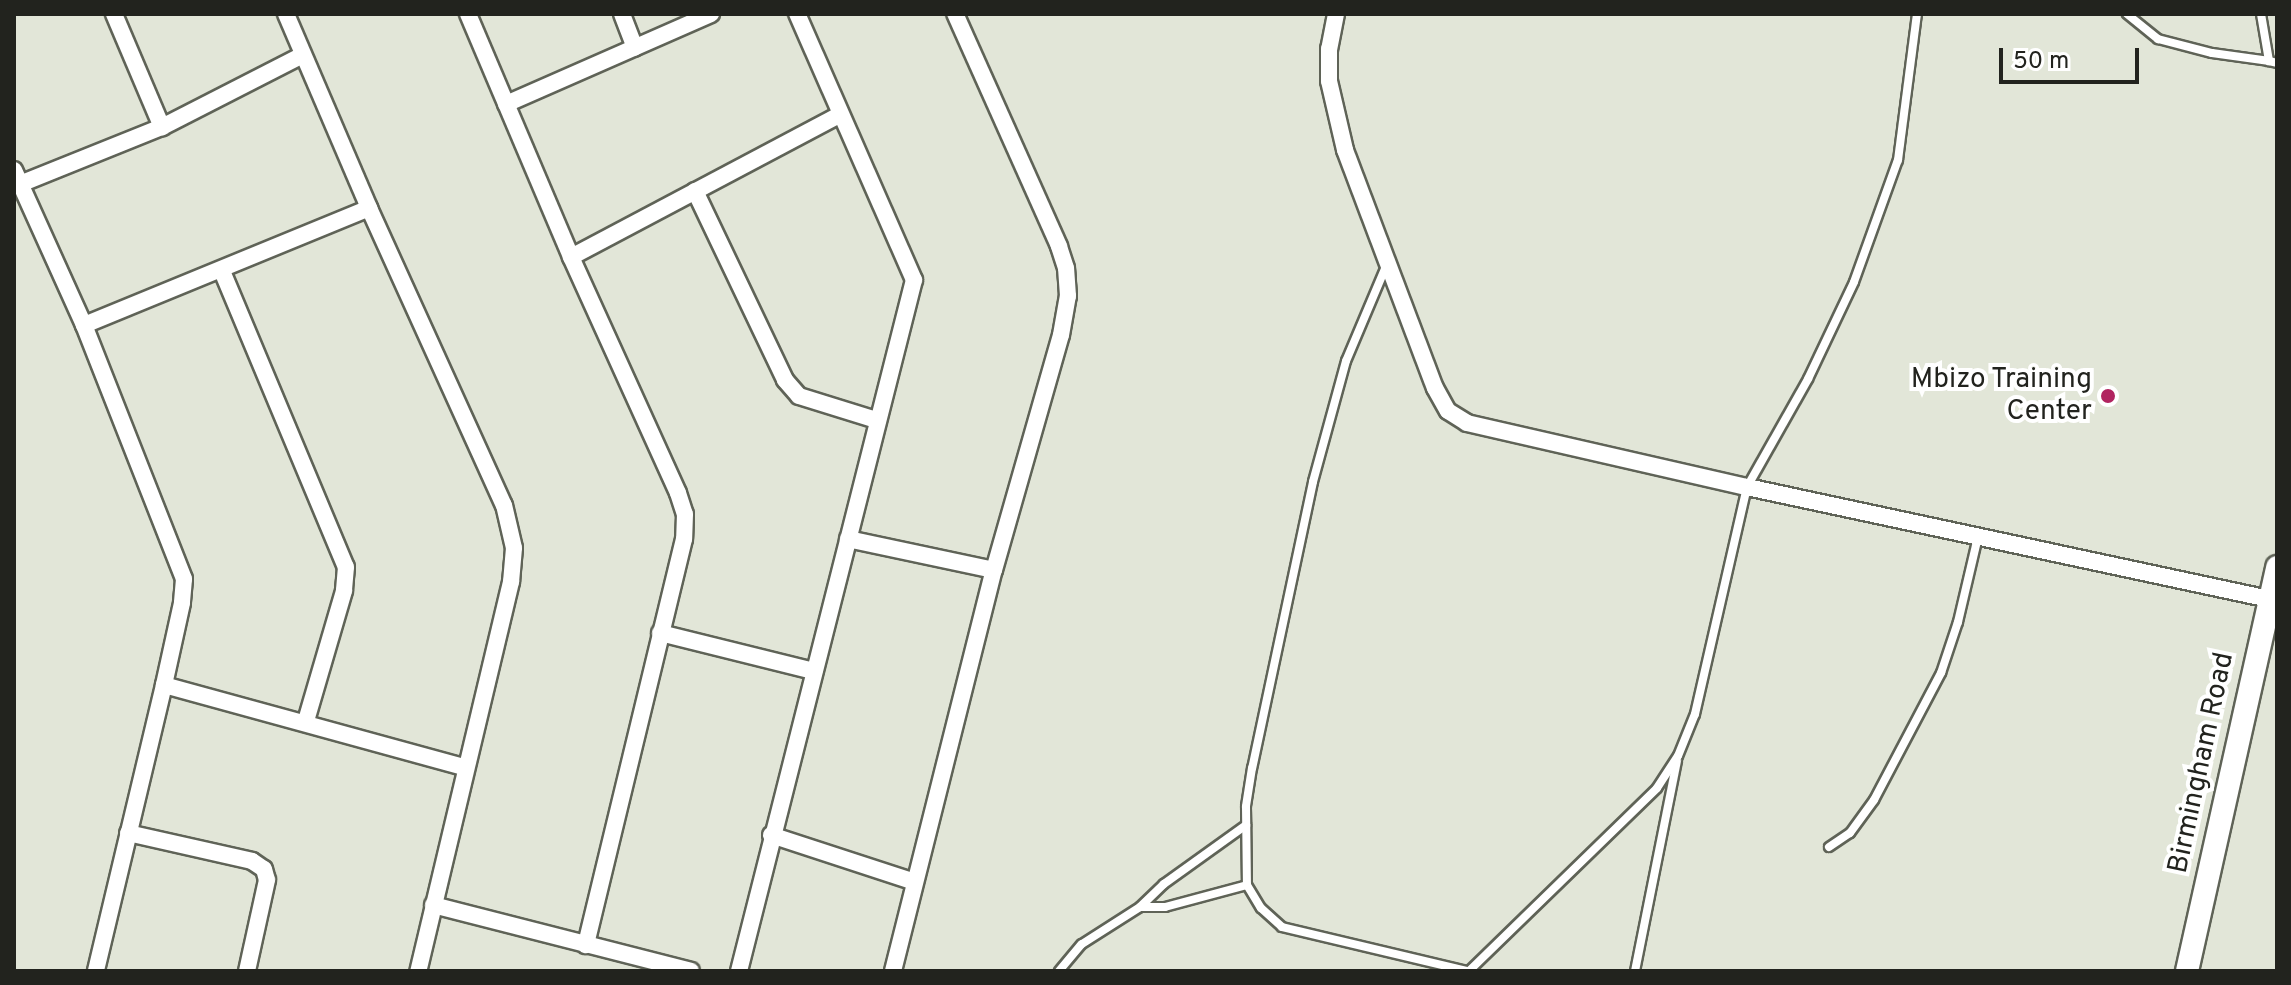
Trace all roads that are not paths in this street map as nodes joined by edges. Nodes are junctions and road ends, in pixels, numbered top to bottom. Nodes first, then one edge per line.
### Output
1 (114, 14) edge
2 (286, 14) edge
3 (468, 14) edge
4 (622, 14) edge
5 (711, 14) edge
6 (797, 14) edge
7 (955, 14) edge
8 (1917, 14) edge
9 (2127, 14) edge
10 (2261, 14) edge
11 (1333, 16) edge
12 (635, 48) junction
13 (303, 55) junction
14 (2273, 62) edge
15 (506, 104) junction
16 (839, 115) junction
17 (162, 127) junction
18 (17, 177) edge
19 (695, 191) junction
20 (369, 208) junction
21 (571, 257) junction
22 (1389, 260) junction
23 (222, 271) junction
24 (84, 325) junction
25 (876, 420) junction
26 (1747, 487) junction
27 (1978, 537) junction
28 (848, 539) junction
29 (994, 570) junction
30 (2276, 574) edge
31 (2269, 599) junction
32 (660, 633) junction
33 (814, 671) junction
34 (164, 685) junction
35 (306, 721) junction
36 (1678, 756) junction
37 (464, 767) junction
38 (1246, 825) junction
39 (128, 833) junction
40 (771, 835) junction
41 (1829, 847) dead end
42 (915, 882) junction
43 (1247, 885) junction
44 (433, 905) junction
45 (1140, 907) junction
46 (586, 945) junction
47 (96, 971) edge
48 (247, 971) edge
49 (418, 971) edge
50 (691, 971) edge
51 (739, 971) edge
52 (893, 971) edge
53 (1059, 971) edge
54 (1468, 971) edge
55 (1635, 971) edge
56 (2187, 971) edge

1 - 17 street
2 - 13 street
3 - 15 street
4 - 12 street
5 - 12 street
6 - 16 street
7 - 29 street
8 - 26 lane
9 - 14 lane
10 - 14 lane
11 - 22 street
12 - 15 street
13 - 17 street
13 - 20 street
15 - 21 street
16 - 19 street
16 - 25 street
17 - 18 street
18 - 24 street
19 - 21 street
19 - 25 street
20 - 23 street
20 - 37 street
21 - 32 street
22 - 26 street
22 - 38 lane
23 - 24 street
23 - 35 street
24 - 34 street
25 - 28 street
26 - 27 street
26 - 36 lane
27 - 31 street
27 - 41 lane
28 - 29 street
28 - 33 street
29 - 42 street
30 - 31 street, Birmingham Road
31 - 56 street, Birmingham Road
32 - 33 street
32 - 46 street
33 - 40 street
34 - 35 street
34 - 39 street
35 - 37 street
36 - 54 lane
36 - 55 lane
37 - 44 street
38 - 43 lane
38 - 45 lane
39 - 47 street
39 - 48 street
40 - 42 street
40 - 51 street
42 - 52 street
43 - 45 lane
43 - 54 lane
44 - 46 street
44 - 49 street
45 - 53 lane
46 - 50 street

